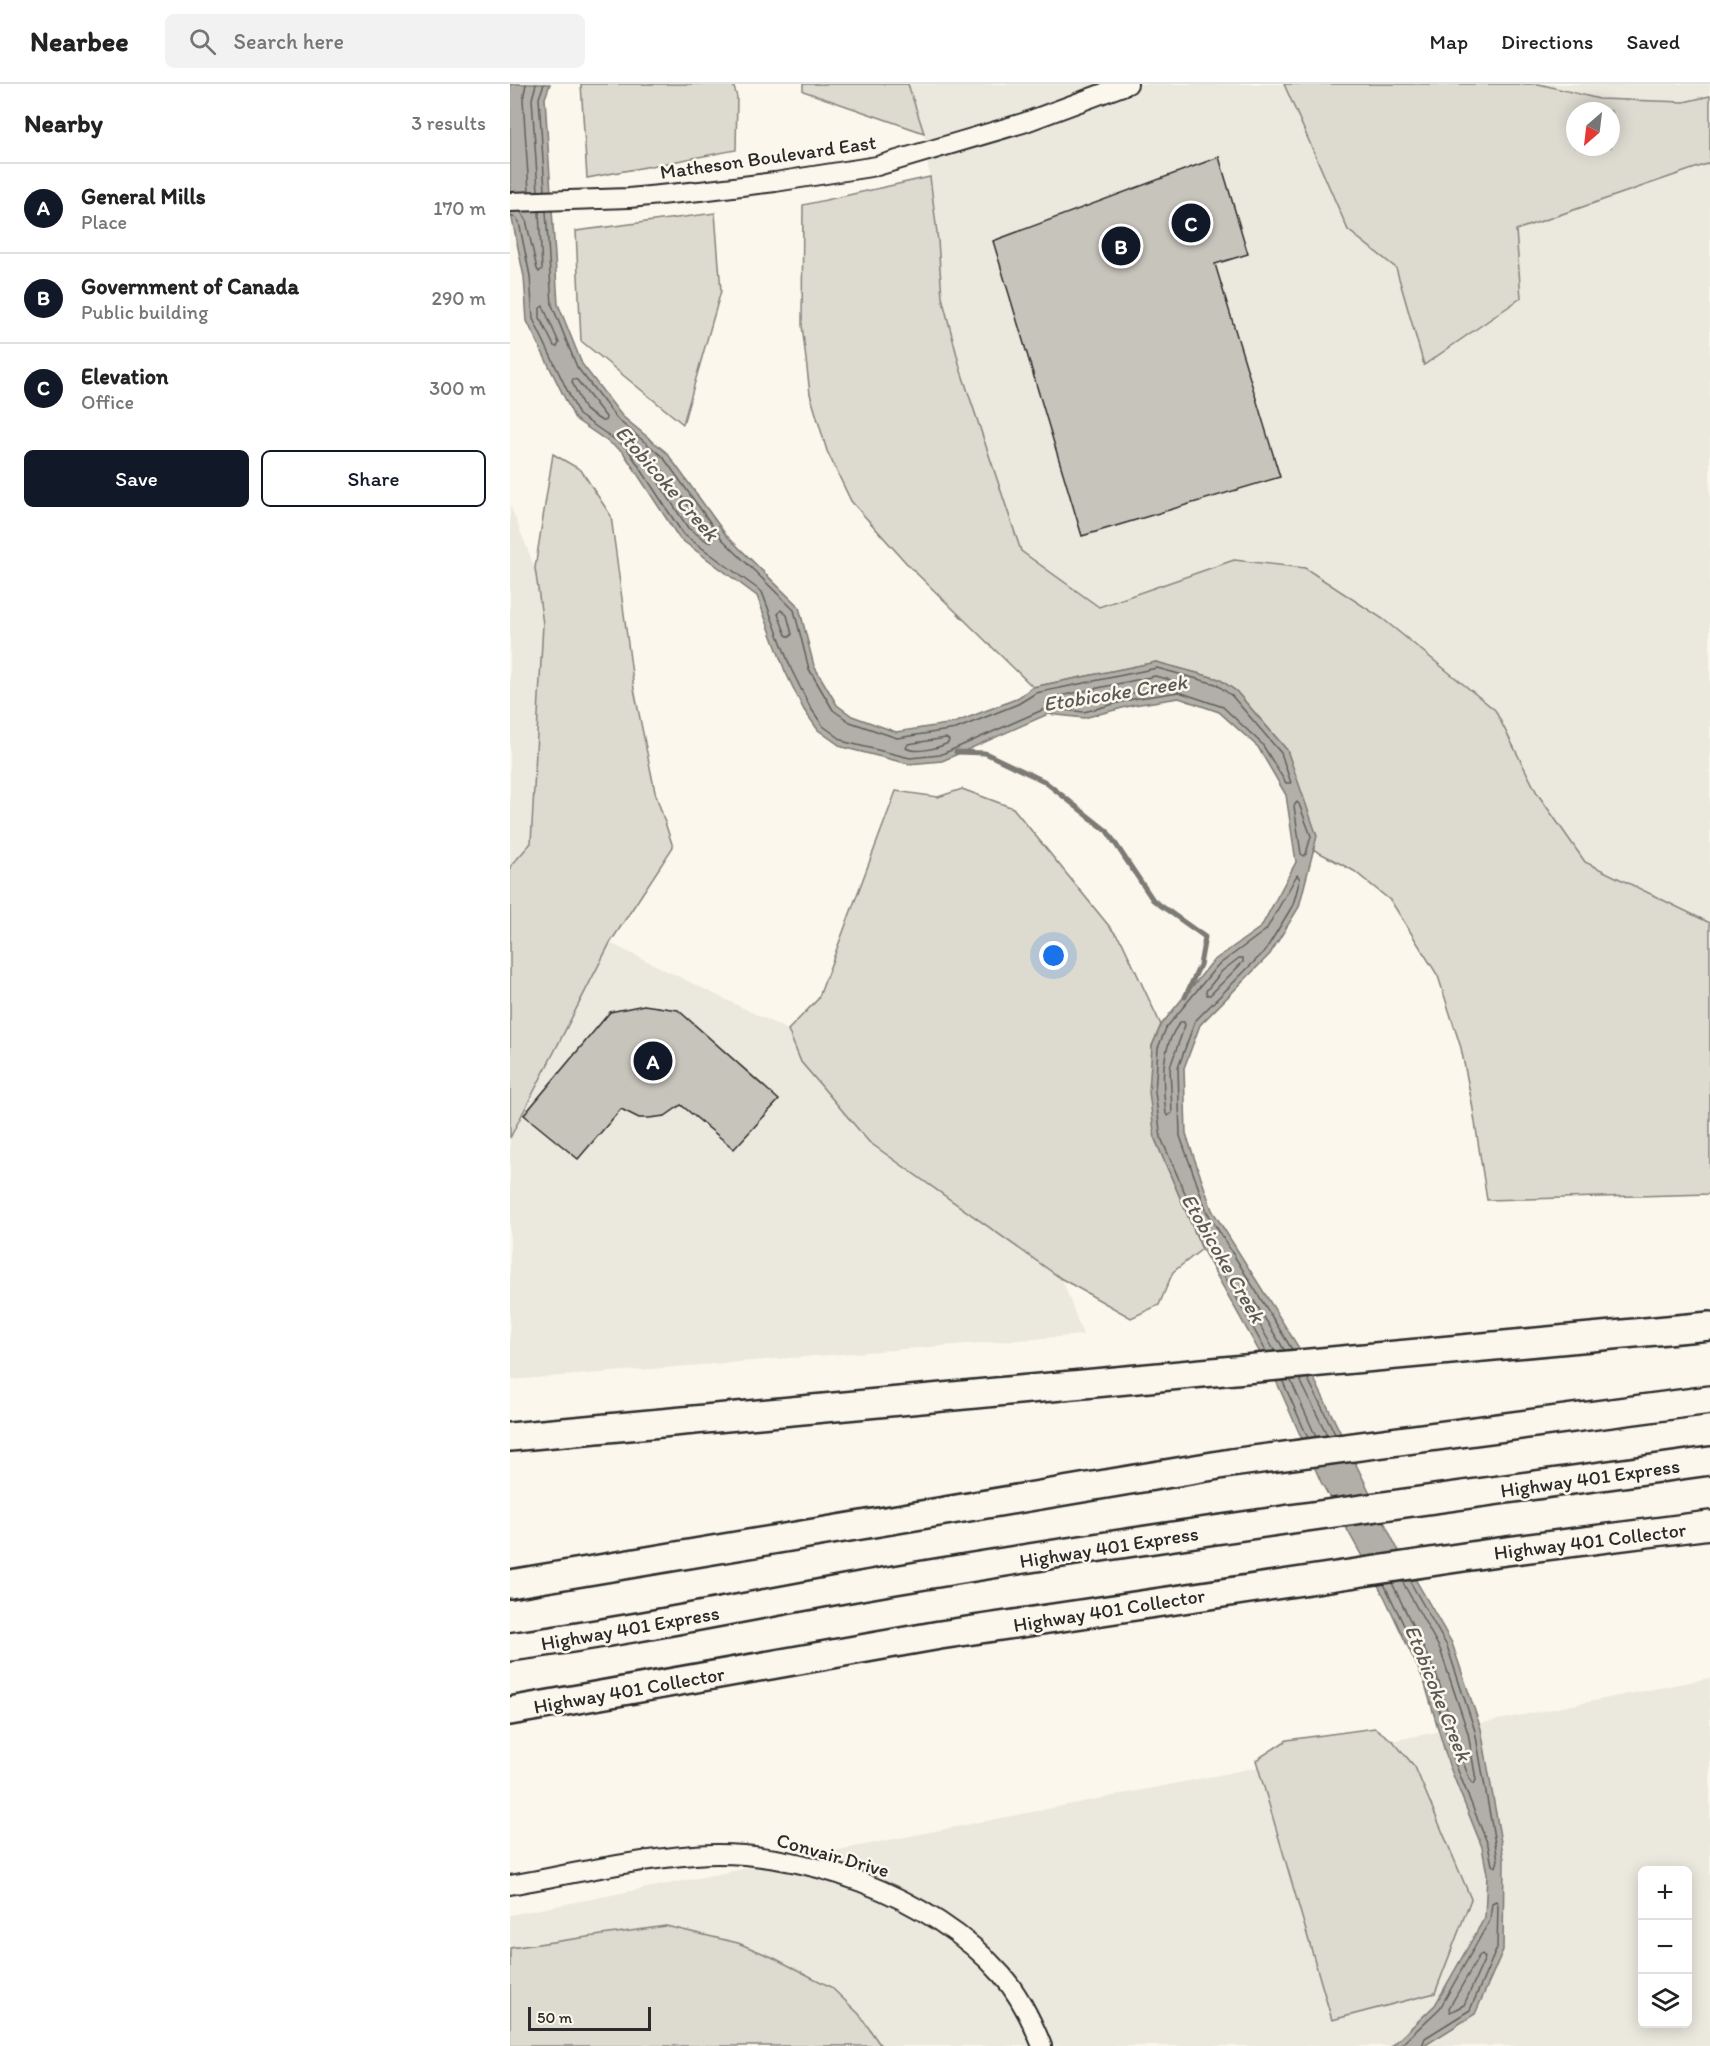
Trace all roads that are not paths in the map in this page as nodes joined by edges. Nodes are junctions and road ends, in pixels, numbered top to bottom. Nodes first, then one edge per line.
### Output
1 (1128, 84) edge
2 (510, 202) edge
3 (1710, 1326) edge
4 (1710, 1400) edge
5 (510, 1437) edge
6 (1710, 1461) edge
7 (1710, 1525) edge
8 (510, 1584) edge
9 (510, 1647) edge
10 (510, 1711) edge
11 (510, 1885) edge
12 (1042, 2046) edge

1 - 2 street, Matheson Boulevard East
3 - 5 highway
4 - 8 highway
6 - 9 highway, Highway 401 Express
7 - 10 highway, Highway 401 Collector
11 - 12 street, Convair Drive

